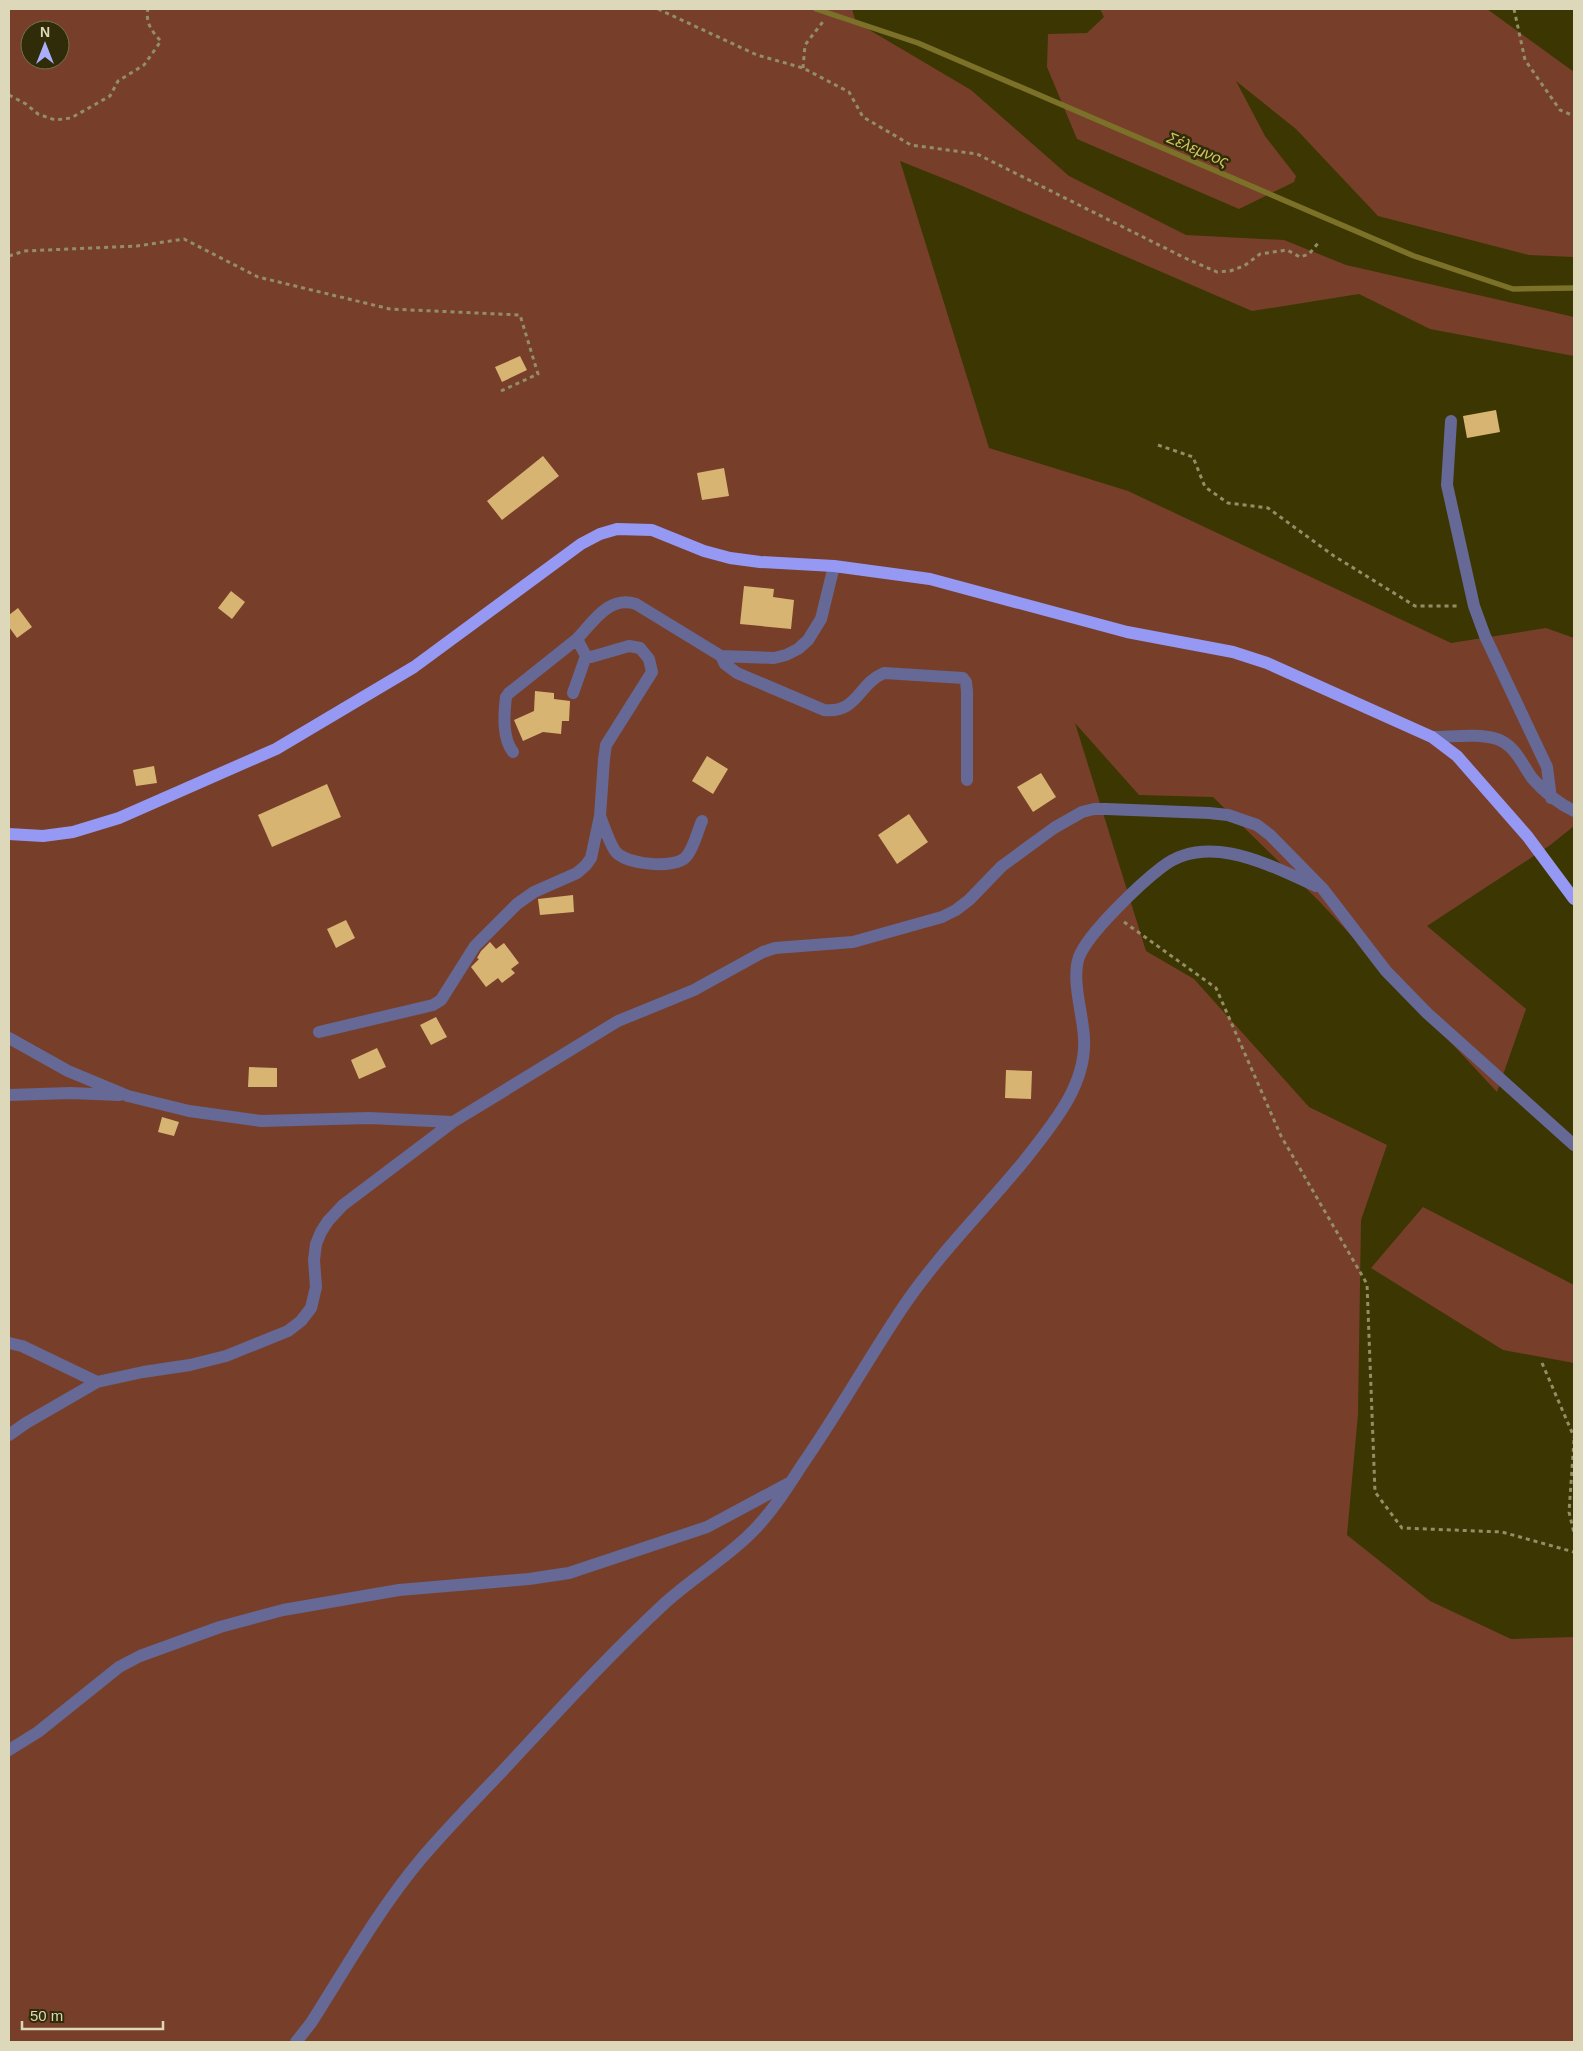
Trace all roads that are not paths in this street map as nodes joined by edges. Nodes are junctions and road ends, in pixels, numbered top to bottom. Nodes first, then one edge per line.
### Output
1 (1451, 421) dead end
2 (834, 566) junction
3 (576, 639) junction
4 (586, 656) junction
5 (721, 656) junction
6 (573, 693) dead end
7 (1432, 737) junction
8 (512, 752) dead end
9 (967, 780) dead end
10 (1551, 798) junction
11 (1574, 811) edge
12 (600, 816) junction
13 (702, 821) dead end
14 (9, 834) edge
15 (1323, 889) junction
16 (1574, 899) edge
17 (319, 1032) dead end
18 (9, 1038) edge
19 (9, 1095) edge
20 (128, 1096) junction
21 (453, 1122) junction
22 (1574, 1145) edge
23 (9, 1343) edge
24 (97, 1382) junction
25 (9, 1435) edge
26 (792, 1481) junction
27 (9, 1750) edge
28 (296, 2042) edge

1 - 10 street
2 - 5 street
2 - 7 main road
2 - 14 main road
3 - 4 street
3 - 5 street
3 - 8 street
4 - 6 street
4 - 12 street
5 - 9 street
7 - 10 street
7 - 16 main road
10 - 11 street
12 - 13 street
12 - 17 street
15 - 21 street
15 - 22 street
15 - 26 street
18 - 20 street
19 - 20 street
20 - 21 street
21 - 24 street
23 - 24 street
24 - 25 street
26 - 27 street
26 - 28 street

